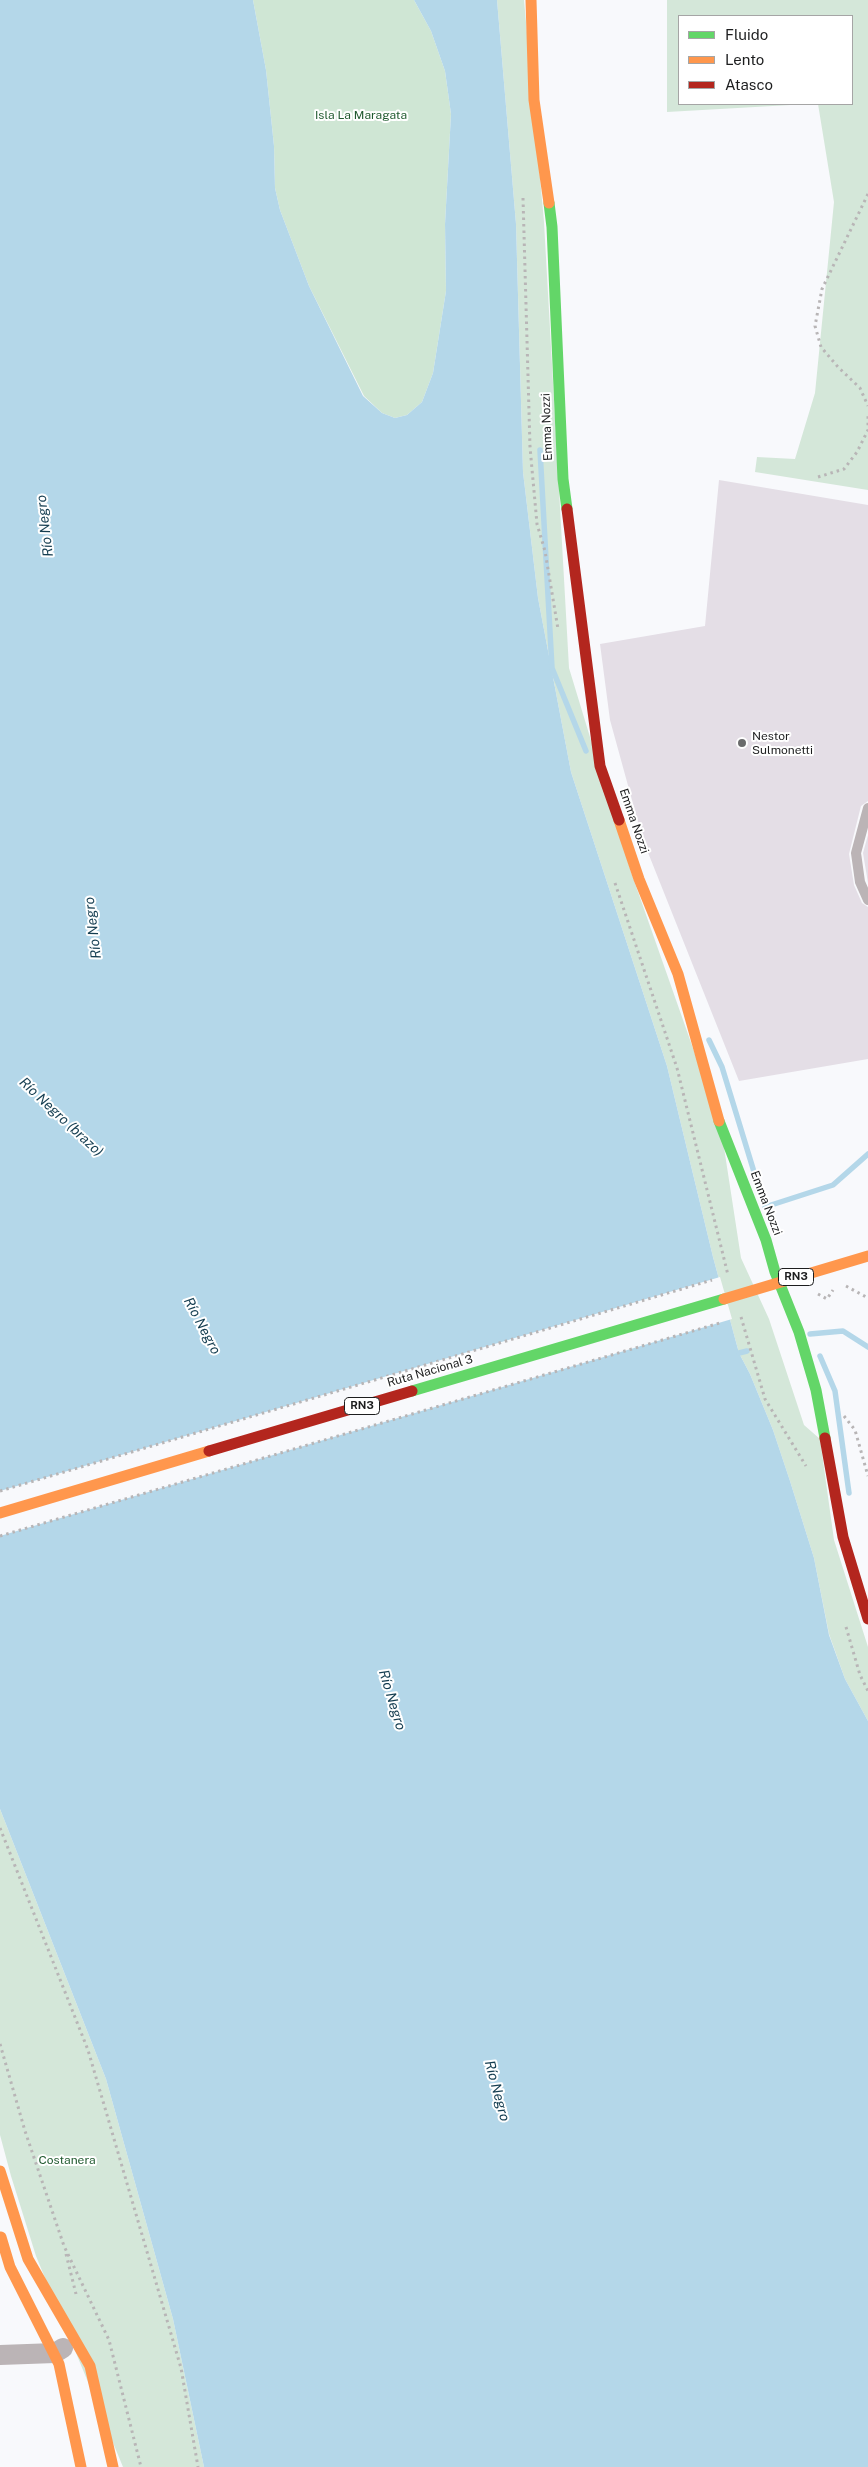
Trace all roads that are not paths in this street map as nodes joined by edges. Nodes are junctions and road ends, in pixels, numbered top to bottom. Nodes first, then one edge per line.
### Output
1 (531, 0) edge
2 (868, 808) edge
3 (868, 900) edge
4 (868, 1256) edge
5 (0, 1513) edge
6 (868, 1619) edge
7 (0, 2172) edge
8 (0, 2234) edge
9 (75, 2340) junction
10 (55, 2353) junction
11 (0, 2355) edge
12 (81, 2467) edge
13 (112, 2467) edge

1 - 6 main road, Emma Nozzi
2 - 3 lane
4 - 5 main road, Ruta Nacional 3 / RN3, bridge
7 - 9 main road
8 - 10 main road
9 - 10 street
9 - 13 main road
10 - 11 street
10 - 12 main road

